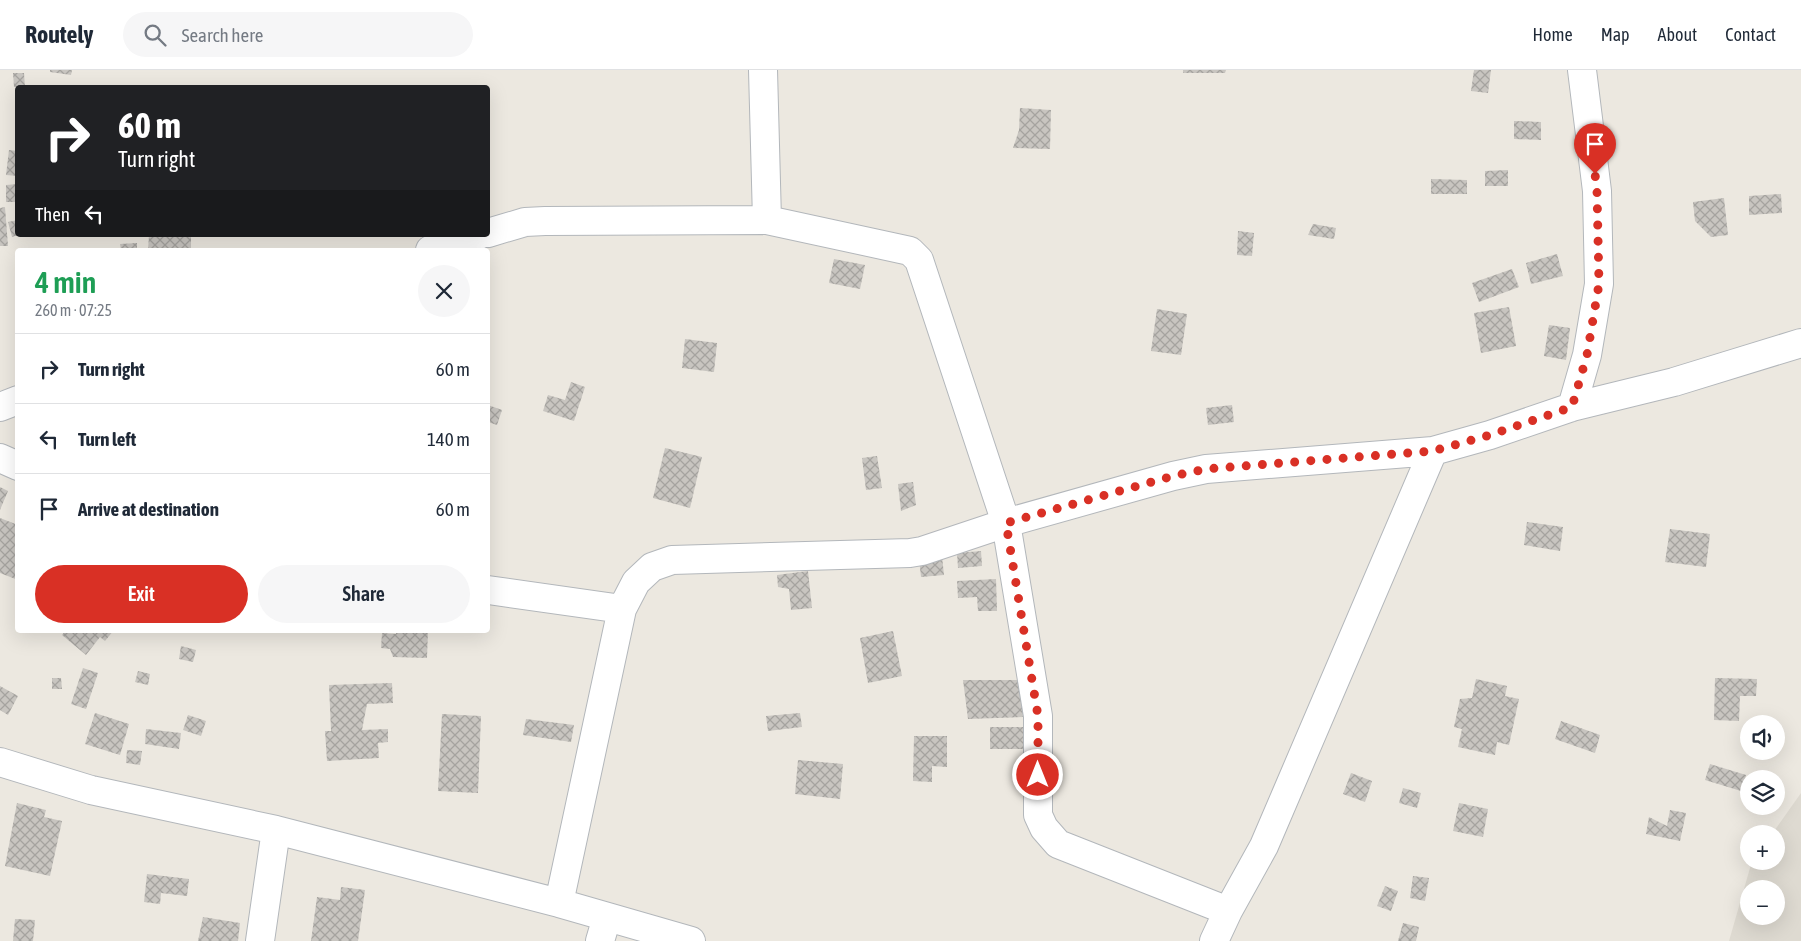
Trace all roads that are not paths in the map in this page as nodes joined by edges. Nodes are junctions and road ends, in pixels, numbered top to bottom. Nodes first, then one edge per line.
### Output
1 (763, 70) edge
2 (1582, 70) edge
3 (767, 220) junction
4 (490, 231) edge
5 (473, 237) edge
6 (437, 248) edge
7 (1801, 343) edge
8 (15, 401) edge
9 (0, 406) edge
10 (1572, 407) junction
11 (1433, 451) junction
12 (0, 458) edge
13 (15, 465) edge
14 (1006, 523) junction
15 (490, 590) edge
16 (622, 609) junction
17 (0, 762) edge
18 (276, 830) junction
19 (560, 902) junction
20 (1228, 911) junction
21 (604, 929) edge
22 (260, 941) edge
23 (691, 941) edge
24 (1214, 941) edge

1 - 3 street
2 - 10 street
3 - 4 street
3 - 14 street
5 - 6 street
7 - 10 street
8 - 9 street
10 - 11 street
11 - 14 street
11 - 20 street
12 - 13 street
14 - 16 street
14 - 20 street
15 - 16 street
16 - 19 street
17 - 18 street
18 - 19 street
18 - 22 street
19 - 21 street
20 - 24 street
21 - 23 street

